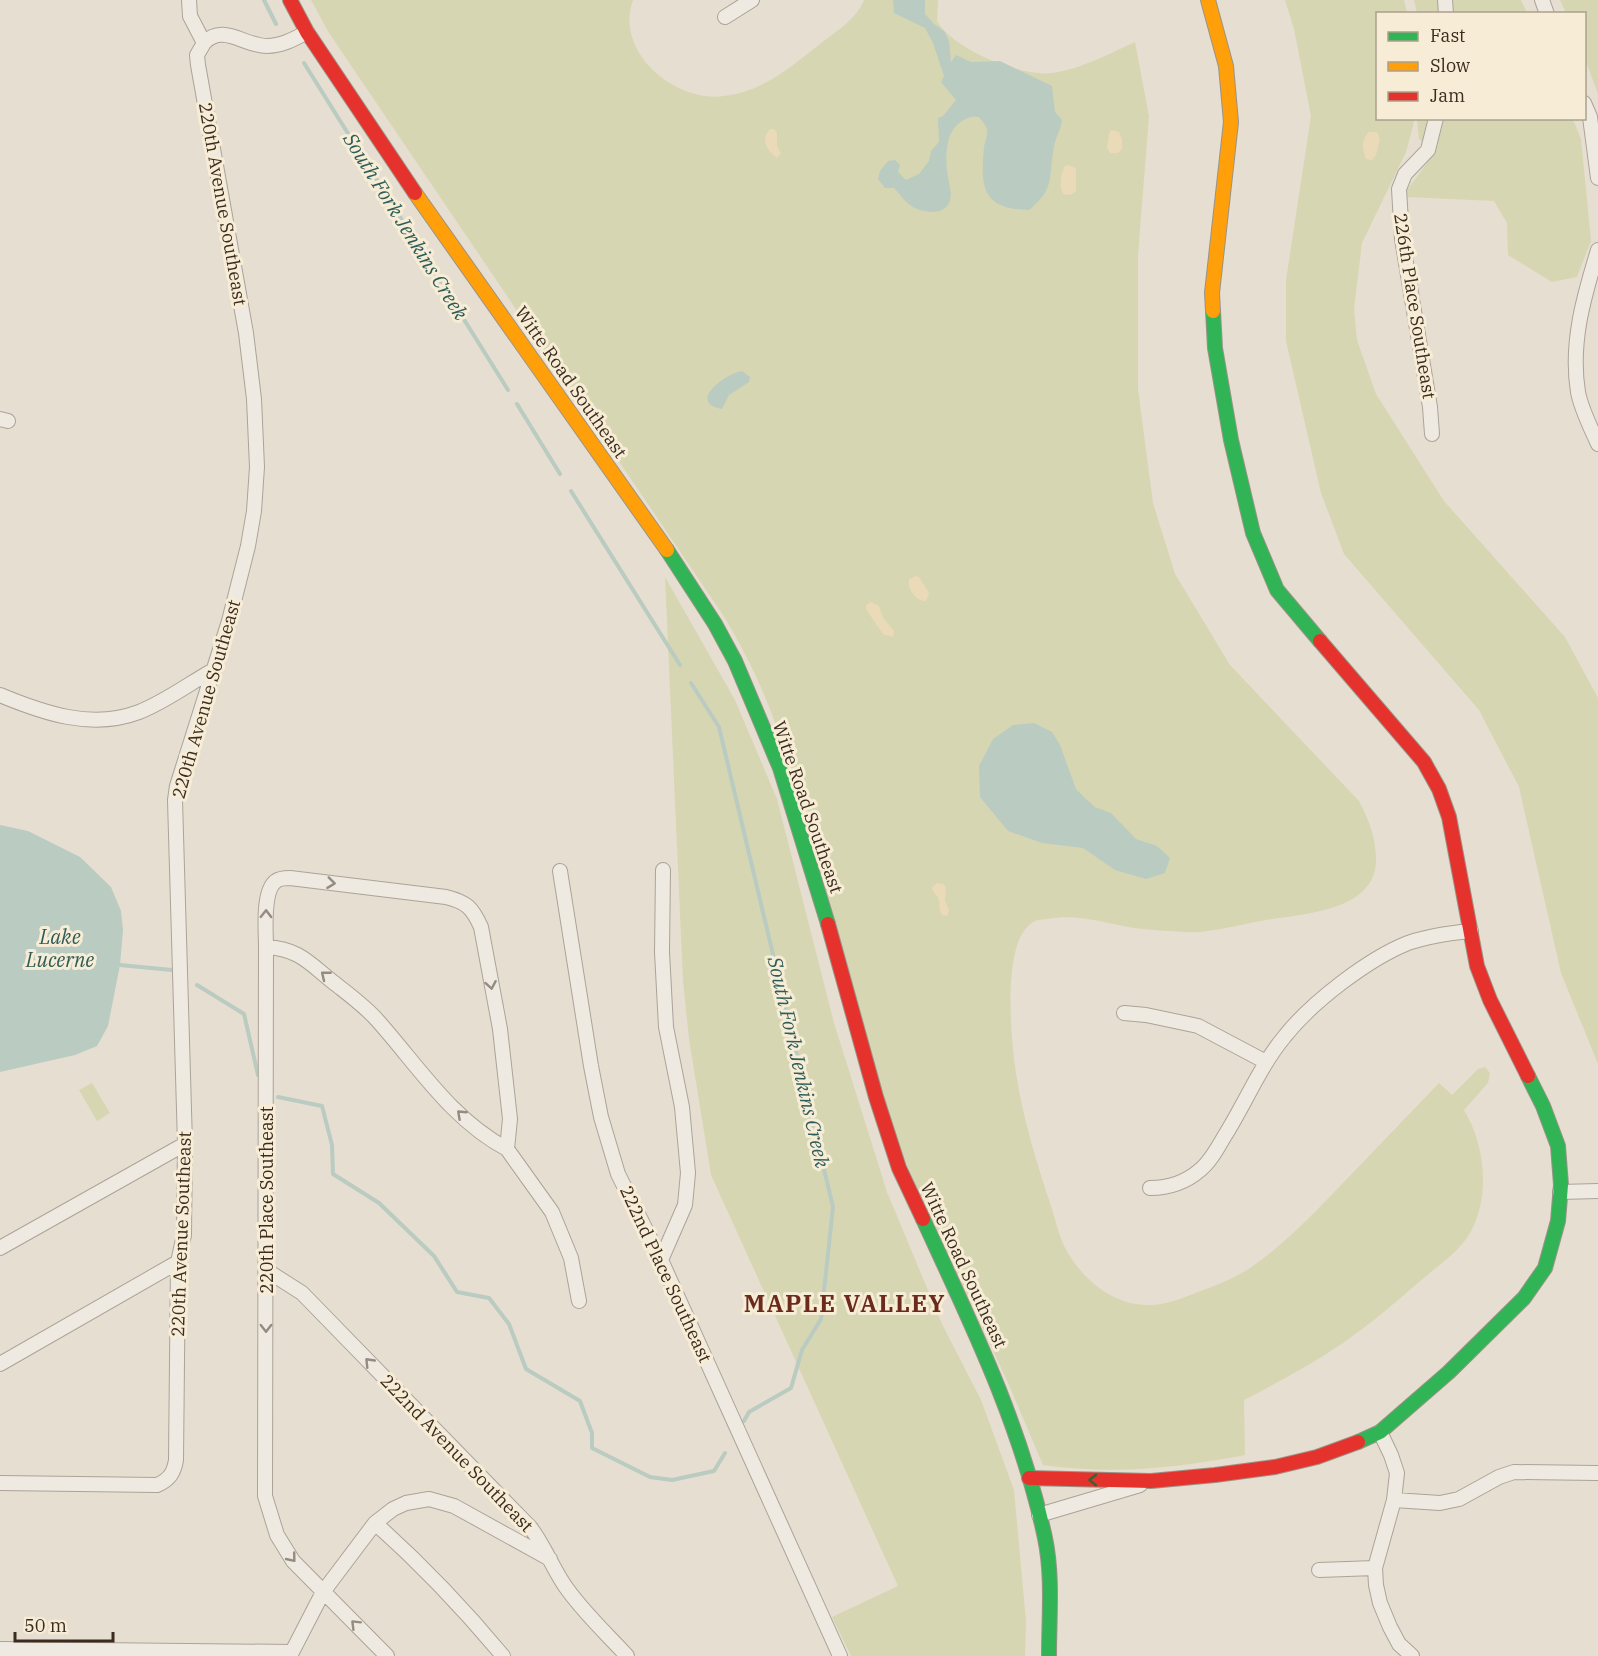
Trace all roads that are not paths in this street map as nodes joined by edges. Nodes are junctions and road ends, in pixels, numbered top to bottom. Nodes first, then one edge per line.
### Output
1 (189, 0) edge
2 (290, 0) edge
3 (752, 0) edge
4 (1208, 0) edge
5 (725, 17) dead end
6 (307, 32) junction
7 (204, 43) junction
8 (1586, 108) edge
9 (1436, 120) edge
10 (1598, 178) edge
11 (1598, 250) edge
12 (1431, 434) dead end
13 (1598, 444) edge
14 (215, 669) junction
15 (0, 695) edge
16 (663, 870) dead end
17 (560, 871) dead end
18 (1471, 931) junction
19 (266, 947) junction
20 (1124, 1013) dead end
21 (1266, 1062) junction
22 (185, 1144) junction
23 (507, 1149) junction
24 (1150, 1188) dead end
25 (1598, 1191) edge
26 (1560, 1192) junction
27 (0, 1248) edge
28 (661, 1260) junction
29 (178, 1262) junction
30 (266, 1270) junction
31 (579, 1301) dead end
32 (0, 1364) edge
33 (1380, 1432) junction
34 (1597, 1473) edge
35 (1029, 1478) junction
36 (1151, 1481) junction
37 (0, 1483) edge
38 (1394, 1500) junction
39 (1039, 1515) junction
40 (375, 1523) junction
41 (550, 1559) junction
42 (1375, 1568) junction
43 (1318, 1570) dead end
44 (323, 1592) junction
45 (0, 1649) edge
46 (291, 1654) edge
47 (1409, 1655) edge
48 (387, 1656) edge
49 (503, 1656) edge
50 (627, 1656) edge
51 (840, 1656) edge
52 (1049, 1656) edge

1 - 7 street
2 - 6 street, Witte Road Southeast
3 - 5 street
4 - 18 street
6 - 7 street
6 - 35 street, Witte Road Southeast
7 - 14 street, 220th Avenue Southeast
8 - 10 street
9 - 12 street, 226th Place Southeast
11 - 13 street
14 - 15 street
14 - 22 street, 220th Avenue Southeast
16 - 28 street
17 - 28 street, 222nd Place Southeast
18 - 21 street
18 - 26 street
23 -> 19 street
19 -> 23 street, 220th Place Southeast
19 - 30 street, 220th Place Southeast
20 - 21 street
21 - 24 street
22 - 27 street
22 - 29 street, 220th Avenue Southeast
23 - 31 street
25 - 26 street
26 - 33 street
28 - 51 street, 222nd Place Southeast
29 - 32 street
29 - 37 street, 220th Avenue Southeast
41 -> 30 street, 222nd Avenue Southeast
30 -> 44 street, 220th Place Southeast
33 - 36 street
33 - 38 street
34 - 38 street
36 -> 35 street
35 - 39 street, Witte Road Southeast
36 - 39 street
38 - 42 street
39 - 52 street, Witte Road Southeast
40 - 41 street
40 - 44 street
40 - 49 street
41 - 50 street, 222nd Avenue Southeast
42 - 43 street
42 - 47 street
44 - 46 street
48 -> 44 street, 220th Place Southeast
45 - 46 street

